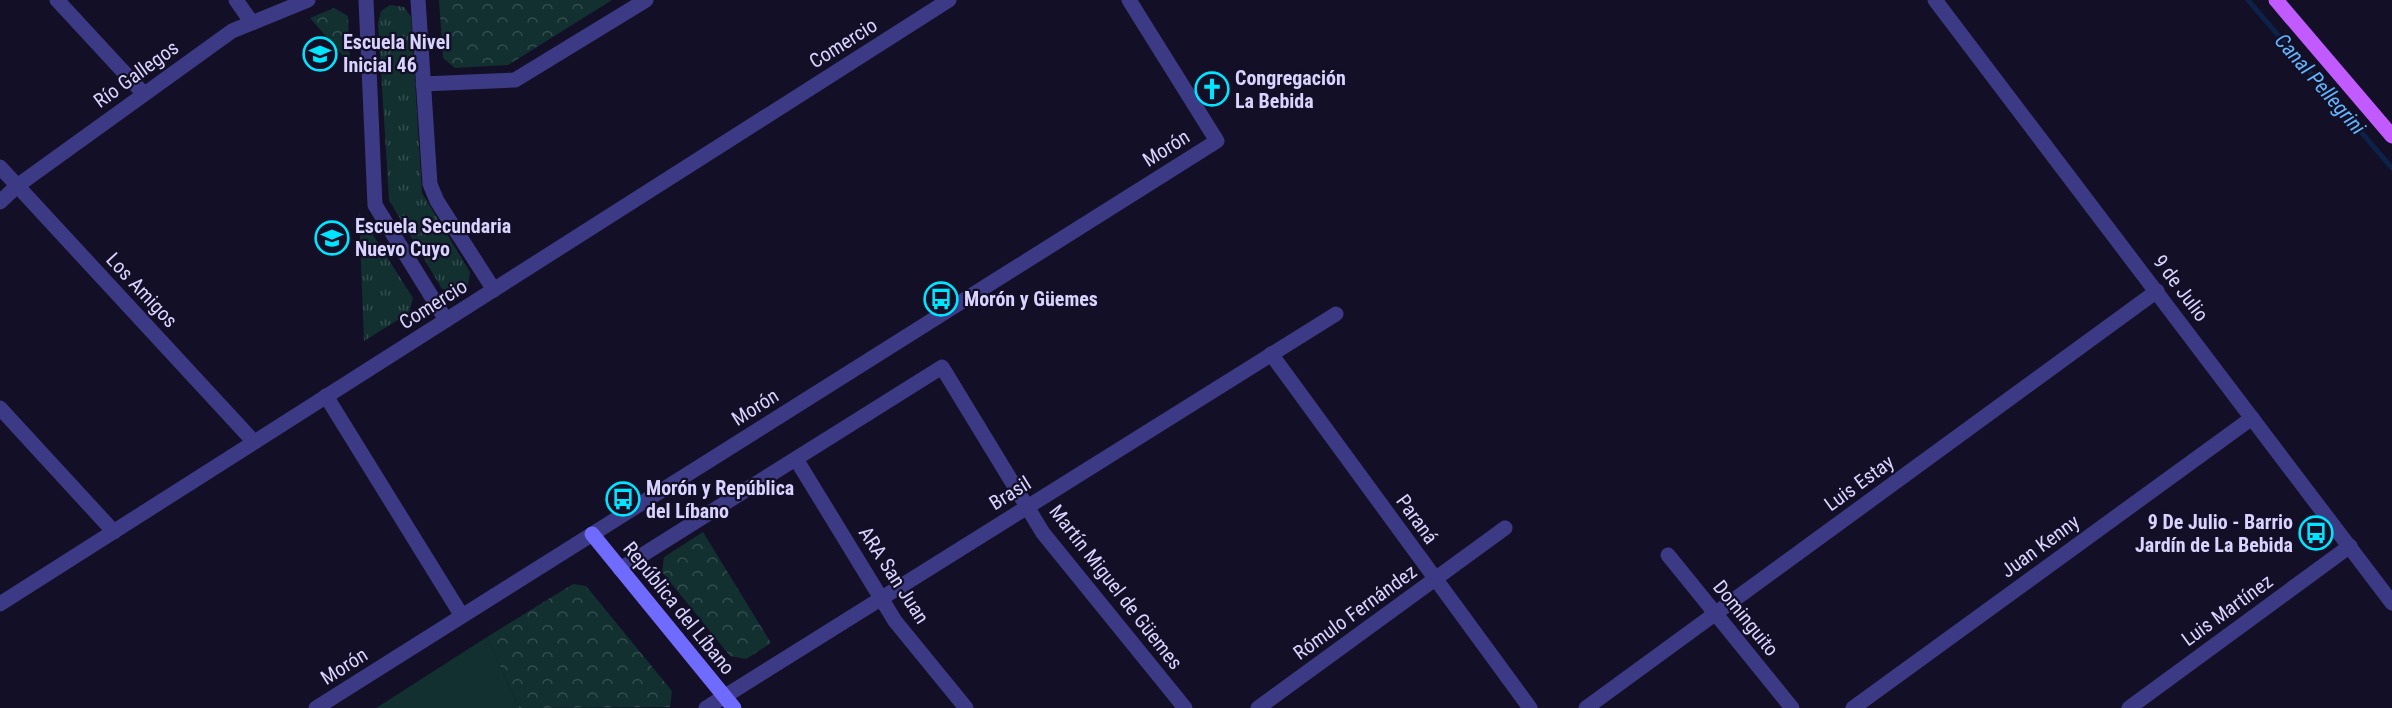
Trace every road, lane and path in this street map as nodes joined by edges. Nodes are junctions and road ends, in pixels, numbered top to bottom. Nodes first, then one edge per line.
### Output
1 (57, 0) edge
2 (236, 0) edge
3 (308, 0) edge
4 (366, 0) edge
5 (418, 0) edge
6 (646, 0) edge
7 (949, 0) edge
8 (1129, 0) edge
9 (1935, 0) edge
10 (2276, 0) edge
11 (252, 23) junction
12 (423, 84) junction
13 (144, 94) junction
14 (2392, 136) edge
15 (0, 167) edge
16 (17, 186) junction
17 (0, 202) edge
18 (494, 290) junction
19 (2157, 291) junction
20 (1336, 314) dead end
21 (446, 320) junction
22 (1271, 354) junction
23 (326, 396) junction
24 (0, 408) edge
25 (2252, 418) junction
26 (254, 442) junction
27 (796, 459) junction
28 (1027, 507) junction
29 (1505, 528) dead end
30 (114, 532) junction
31 (592, 534) junction
32 (2350, 546) junction
33 (1668, 555) dead end
34 (620, 569) junction
35 (1435, 579) junction
36 (881, 598) junction
37 (2392, 603) edge
38 (0, 604) edge
39 (1716, 614) junction
40 (462, 616) junction
41 (729, 702) edge
42 (316, 708) edge
43 (706, 708) edge
44 (966, 708) edge
45 (1185, 708) edge
46 (1258, 708) edge
47 (1530, 708) edge
48 (1586, 708) edge
49 (1792, 708) edge
50 (1853, 708) edge
51 (2128, 708) edge

1 - 13 street
2 - 11 street
3 - 11 street, Río Gallegos
4 - 21 street
5 - 12 street
6 - 12 street
7 - 18 street, Comercio
8 - 31 street, Morón
9 - 19 street, 9 de Julio
10 - 14 main road
11 - 13 street, Río Gallegos
12 - 18 street
13 - 16 street, Río Gallegos
15 - 16 street, Los Amigos
16 - 17 street, Río Gallegos
16 - 26 street, Los Amigos
18 - 21 street, Comercio
19 - 25 street, 9 de Julio
19 - 39 street, Luis Estay
20 - 22 street, Brasil
21 - 23 street, Comercio
22 - 28 street, Brasil
22 - 35 street, Paraná
23 - 26 street, Comercio
23 - 40 street
24 - 30 street
25 - 32 street, 9 de Julio
25 - 50 street, Juan Kenny
26 - 30 street, Comercio
27 - 28 street, Martín Miguel de Güemes
27 - 34 street
27 - 36 street, ARA San Juan
28 - 36 street, Brasil
28 - 45 street, Martín Miguel de Güemes
29 - 35 street, Rómulo Fernández
30 - 38 street, Comercio
31 - 34 street, República del Líbano
31 - 40 street, Morón
32 - 37 street, 9 de Julio
32 - 51 street, Luis Martínez
33 - 39 street, Dominguito
34 - 41 street, República del Líbano
35 - 46 street, Rómulo Fernández
35 - 47 street, Paraná
36 - 41 street, Brasil
36 - 44 street, ARA San Juan
39 - 48 street, Luis Estay
39 - 49 street, Dominguito
40 - 42 street, Morón
41 - 43 street, Brasil

